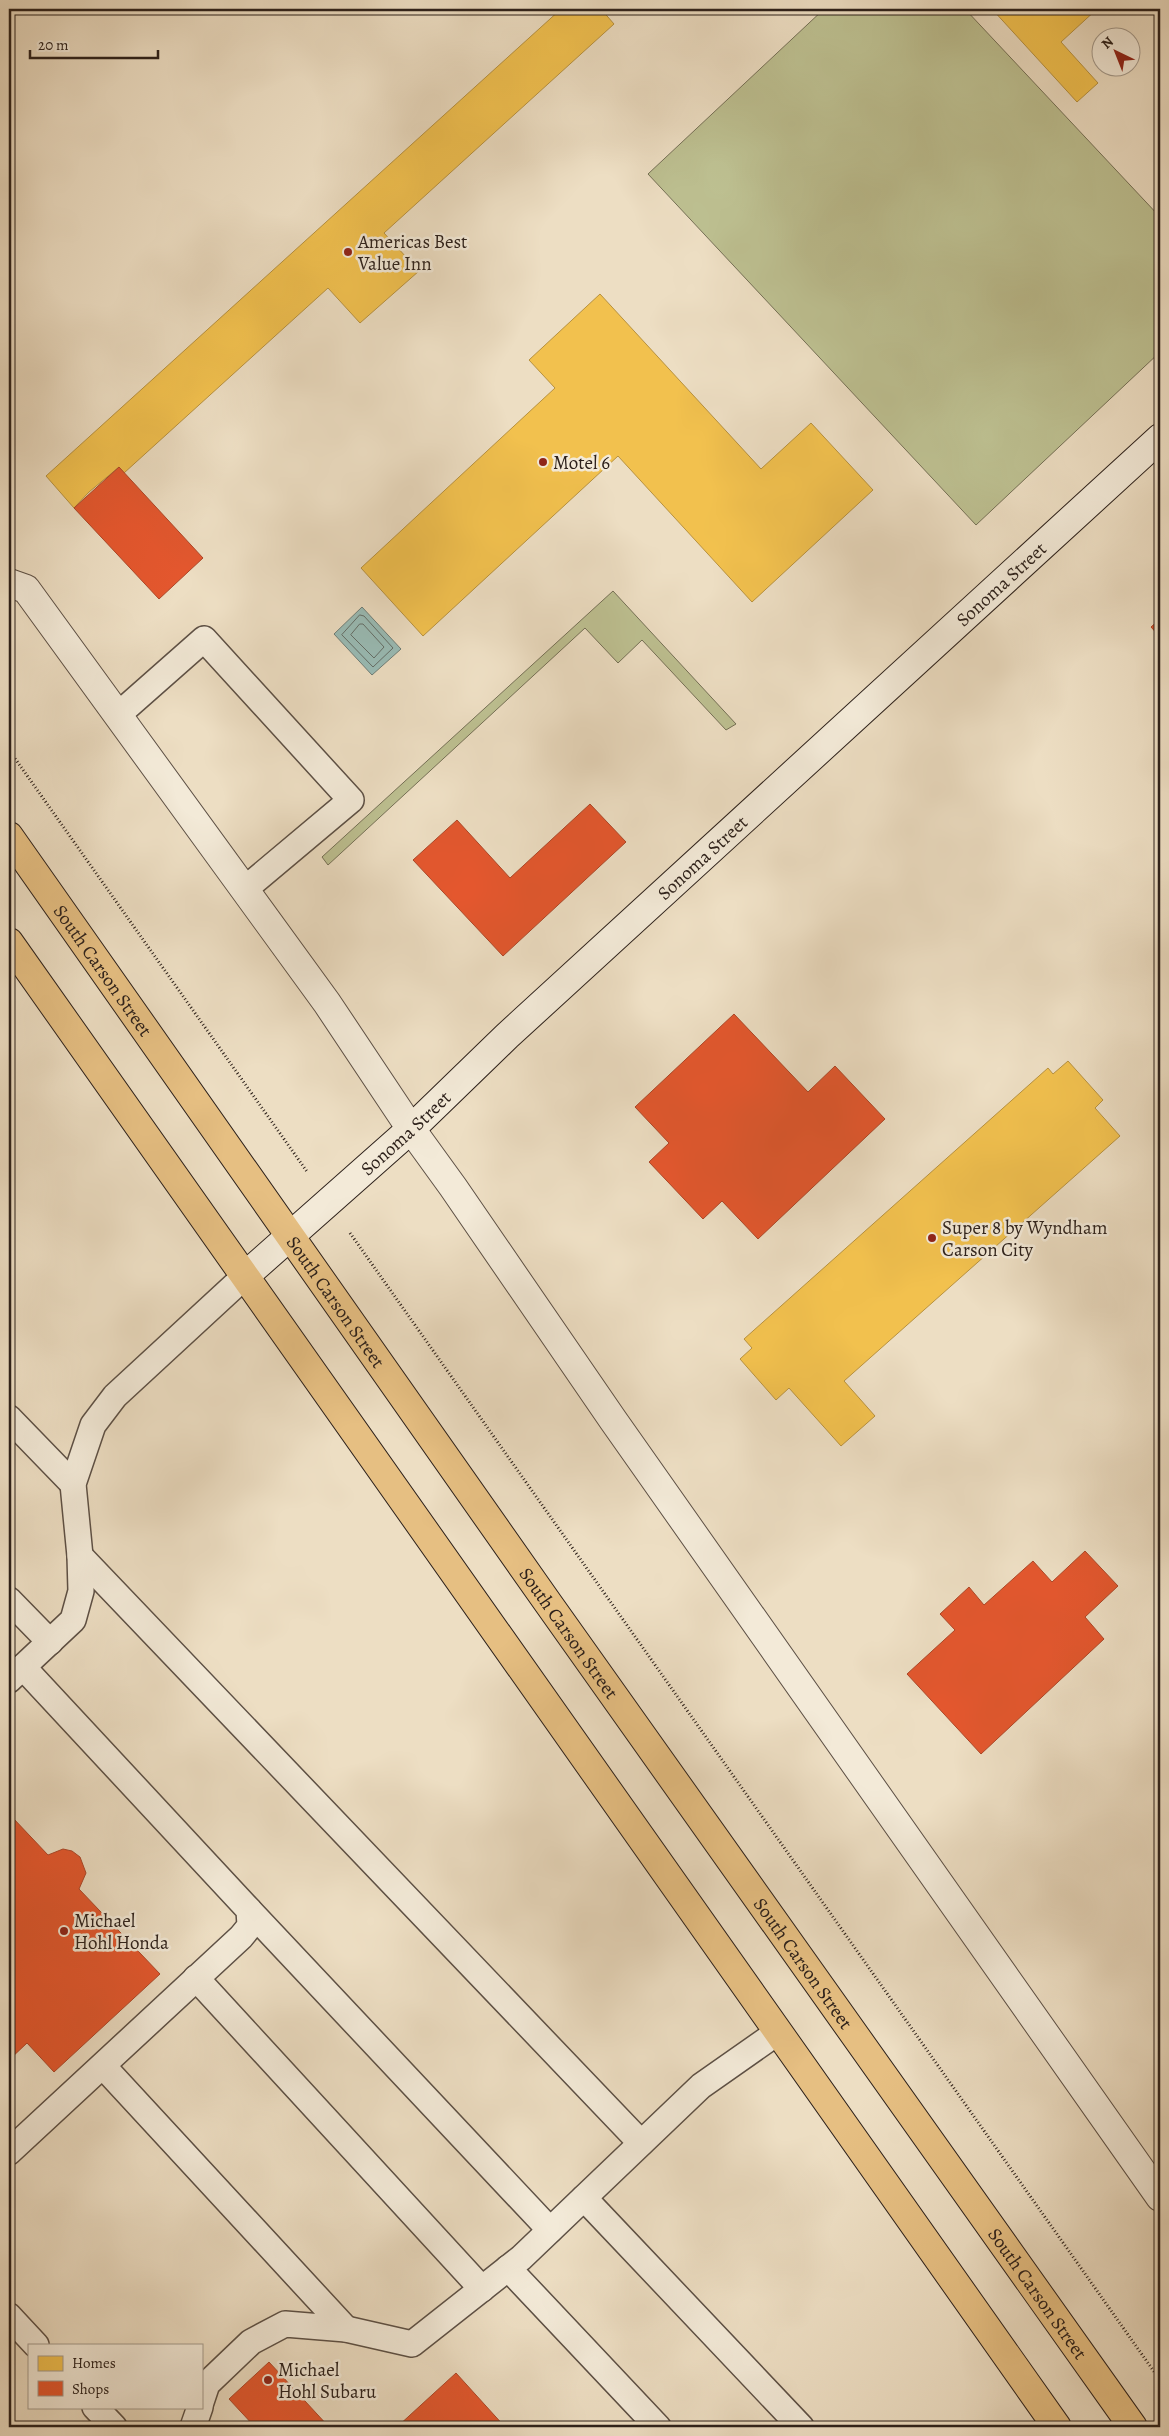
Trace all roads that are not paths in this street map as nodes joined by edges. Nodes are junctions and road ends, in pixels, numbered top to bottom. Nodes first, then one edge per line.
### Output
1 (1160, 438) edge
2 (9, 583) edge
3 (119, 714) junction
4 (9, 836) edge
5 (245, 889) junction
6 (9, 942) edge
7 (411, 1129) junction
8 (290, 1237) junction
9 (245, 1276) junction
10 (9, 1418) edge
11 (73, 1484) junction
12 (80, 1556) junction
13 (9, 1600) edge
14 (50, 1642) junction
15 (16, 1674) edge
16 (249, 1910) junction
17 (196, 1978) junction
18 (778, 2032) junction
19 (103, 2066) junction
20 (641, 2143) junction
21 (9, 2152) edge
22 (584, 2198) junction
23 (1160, 2198) edge
24 (550, 2230) junction
25 (508, 2268) junction
26 (482, 2288) junction
27 (9, 2316) edge
28 (346, 2329) junction
29 (35, 2344) edge
30 (202, 2399) edge
31 (96, 2408) edge
32 (200, 2408) edge
33 (114, 2427) edge
34 (193, 2427) edge
35 (658, 2427) edge
36 (801, 2427) edge
37 (1057, 2427) edge
38 (1133, 2427) edge

1 - 7 street, Sonoma Street
2 - 3 street
3 - 5 street
3 - 5 lane
4 - 8 main road, South Carson Street
5 - 7 street
6 - 9 main road
7 - 8 street, Sonoma Street
7 - 23 street
8 - 9 street, Sonoma Street
8 - 38 main road, South Carson Street
9 - 11 lane
9 - 18 main road
10 - 11 lane
11 - 12 lane
12 - 14 lane
12 - 20 lane
13 - 14 lane
14 - 15 lane
15 - 16 lane
16 - 17 lane
16 - 24 lane
17 - 19 lane
17 - 26 lane
18 - 20 lane
18 - 37 main road
19 - 21 lane
19 - 28 lane
20 - 22 lane
22 - 24 lane
22 - 36 lane
24 - 25 lane
25 - 26 lane
25 - 35 lane
26 - 28 lane
27 - 29 lane
28 - 30 lane
31 - 33 lane
32 - 34 lane

